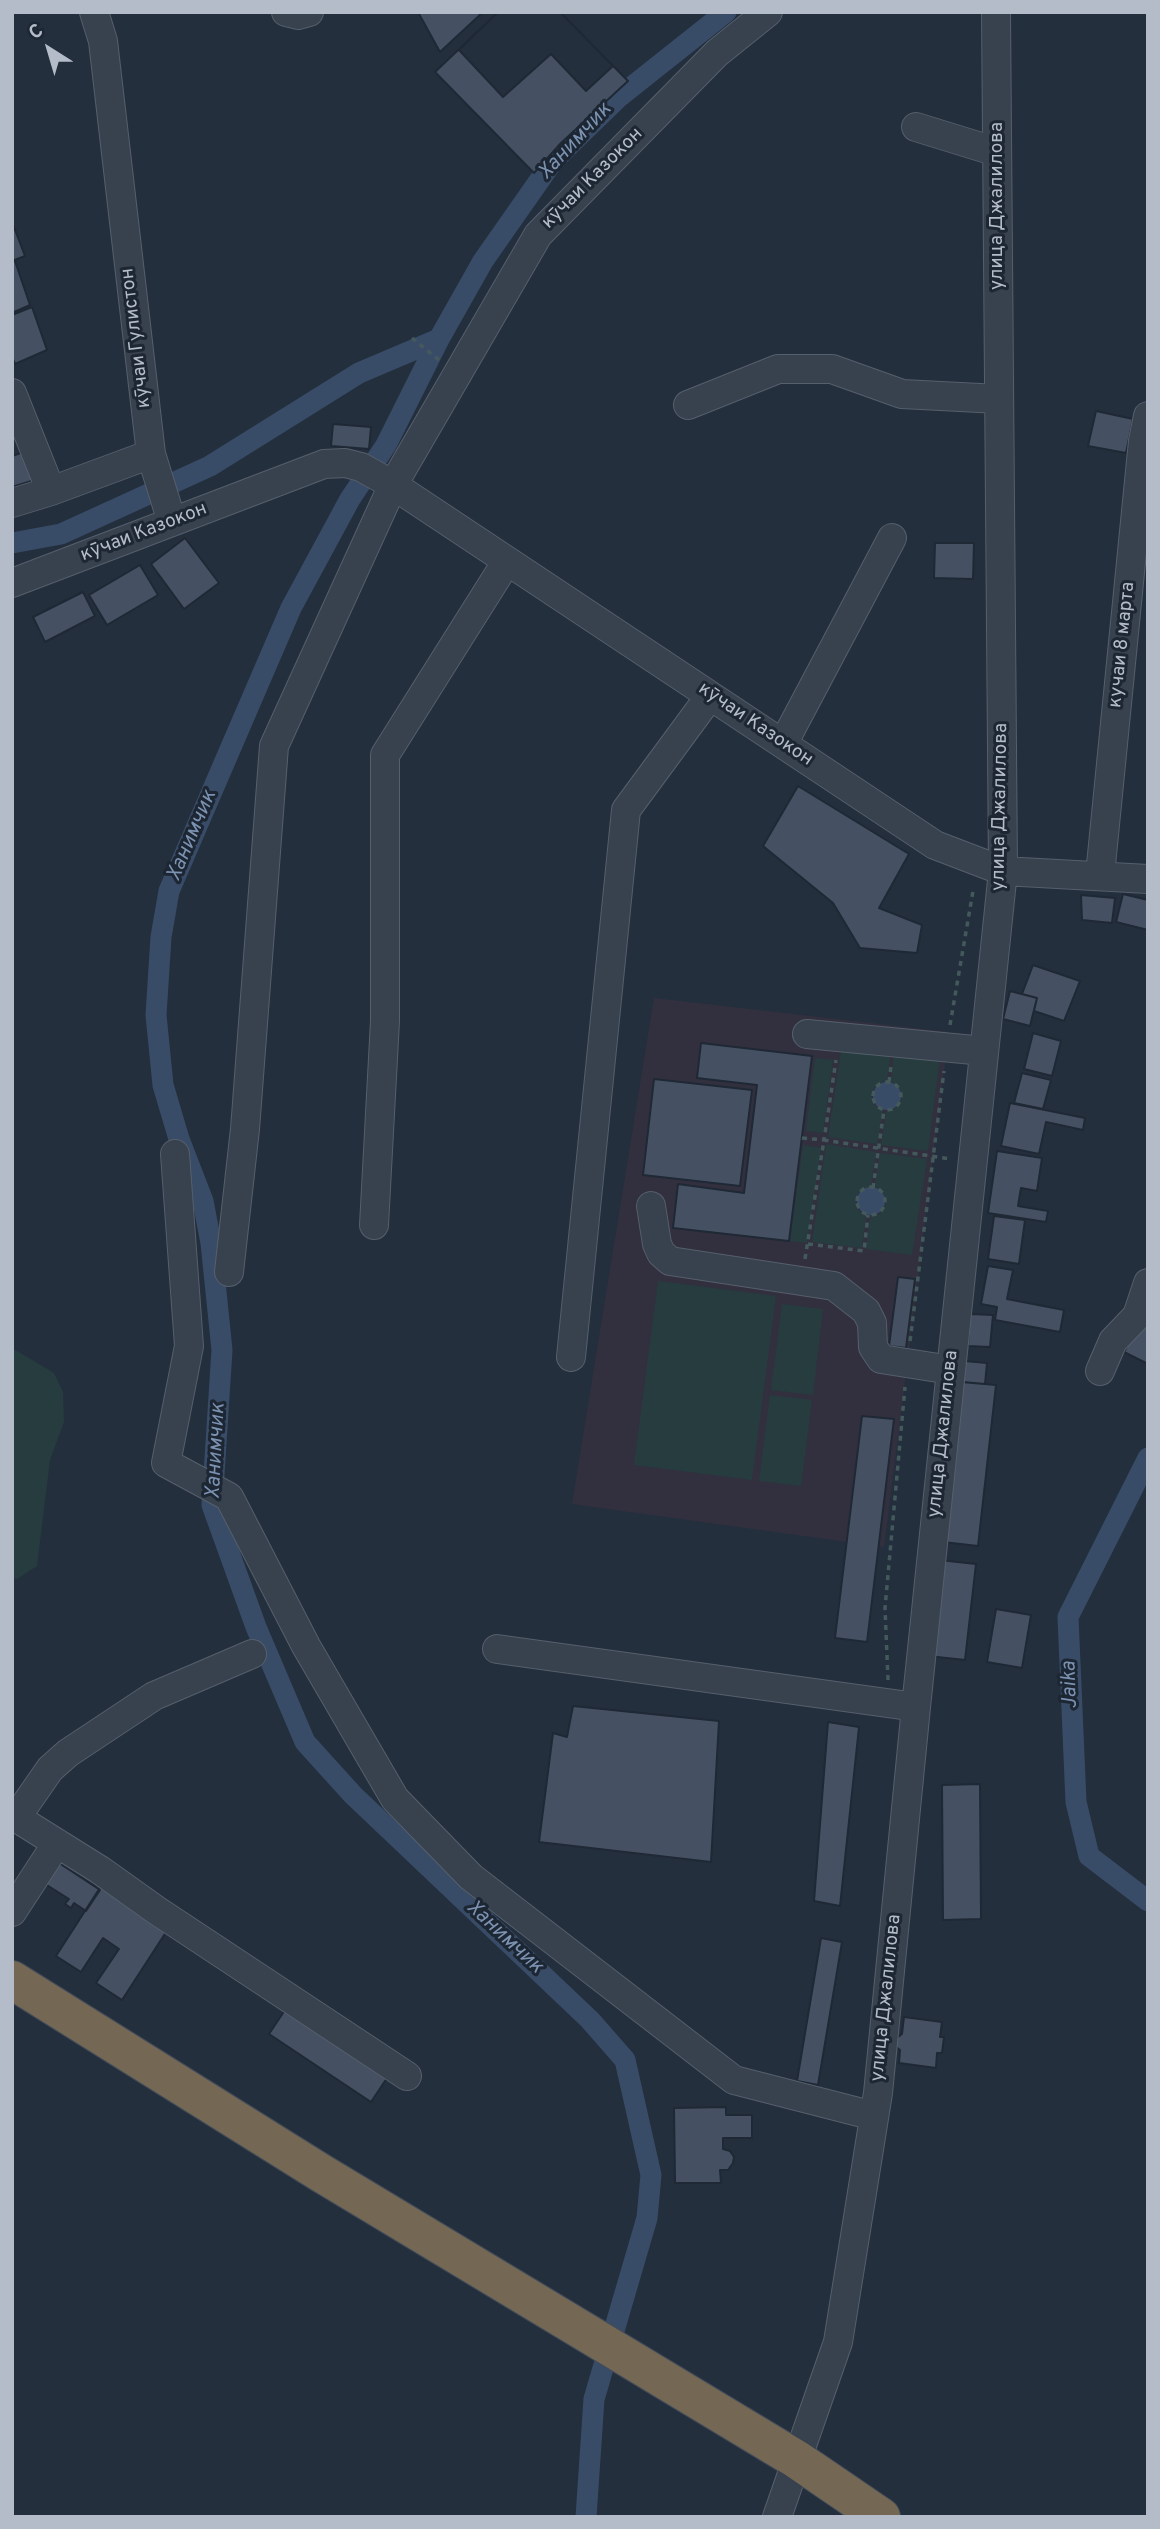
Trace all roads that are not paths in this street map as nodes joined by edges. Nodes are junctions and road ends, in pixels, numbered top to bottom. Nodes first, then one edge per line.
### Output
1 (94, 12) edge
2 (286, 12) edge
3 (309, 12) edge
4 (768, 12) edge
5 (996, 12) edge
6 (916, 127) dead end
7 (997, 152) junction
8 (12, 393) edge
9 (999, 399) junction
10 (688, 405) dead end
11 (1148, 416) edge
12 (151, 454) junction
13 (377, 476) junction
14 (51, 491) junction
15 (12, 503) edge
16 (172, 522) junction
17 (892, 538) dead end
18 (507, 561) junction
19 (12, 583) edge
20 (710, 696) junction
21 (783, 744) junction
22 (1003, 870) junction
23 (1100, 875) junction
24 (1148, 879) edge
25 (807, 1034) dead end
26 (984, 1051) junction
27 (175, 1154) dead end
28 (651, 1206) dead end
29 (374, 1225) dead end
30 (229, 1272) dead end
31 (1148, 1283) edge
32 (571, 1357) dead end
33 (951, 1370) junction
34 (1100, 1371) dead end
35 (497, 1649) dead end
36 (252, 1654) dead end
37 (902, 1705) junction
38 (14, 1816) edge
39 (57, 1843) junction
40 (12, 1912) edge
41 (12, 1980) edge
42 (407, 2076) dead end
43 (874, 2116) junction
44 (796, 2459) junction
45 (777, 2517) edge
46 (881, 2517) edge

1 - 12 street, кӯчаи Гулистон
2 - 3 street
4 - 13 street, кӯчаи Казокон
5 - 7 street, улица Джалилова
6 - 7 street
7 - 9 street, улица Джалилова
8 - 14 street
9 - 10 street
9 - 22 street, улица Джалилова
11 - 23 street, кучаи 8 марта
12 - 14 street
12 - 16 street, кӯчаи Гулистон
13 - 16 street, кӯчаи Казокон
13 - 18 street, кӯчаи Казокон
13 - 30 street
14 - 15 street
16 - 19 street, кӯчаи Казокон
17 - 21 street
18 - 20 street, кӯчаи Казокон
18 - 29 street
20 - 21 street, кӯчаи Казокон
20 - 32 street
21 - 22 street, кӯчаи Казокон
22 - 23 street, кӯчаи Казокон
22 - 26 street, улица Джалилова
23 - 24 street, кӯчаи Казокон
25 - 26 street
26 - 33 street, улица Джалилова
27 - 43 street
28 - 33 street
31 - 34 street
33 - 37 street, улица Джалилова
35 - 37 street
36 - 38 street
37 - 43 street, улица Джалилова
38 - 39 street
39 - 40 street
39 - 42 street
41 - 44 highway
43 - 44 street, улица Джалилова
44 - 45 street, улица Джалилова
44 - 46 highway

